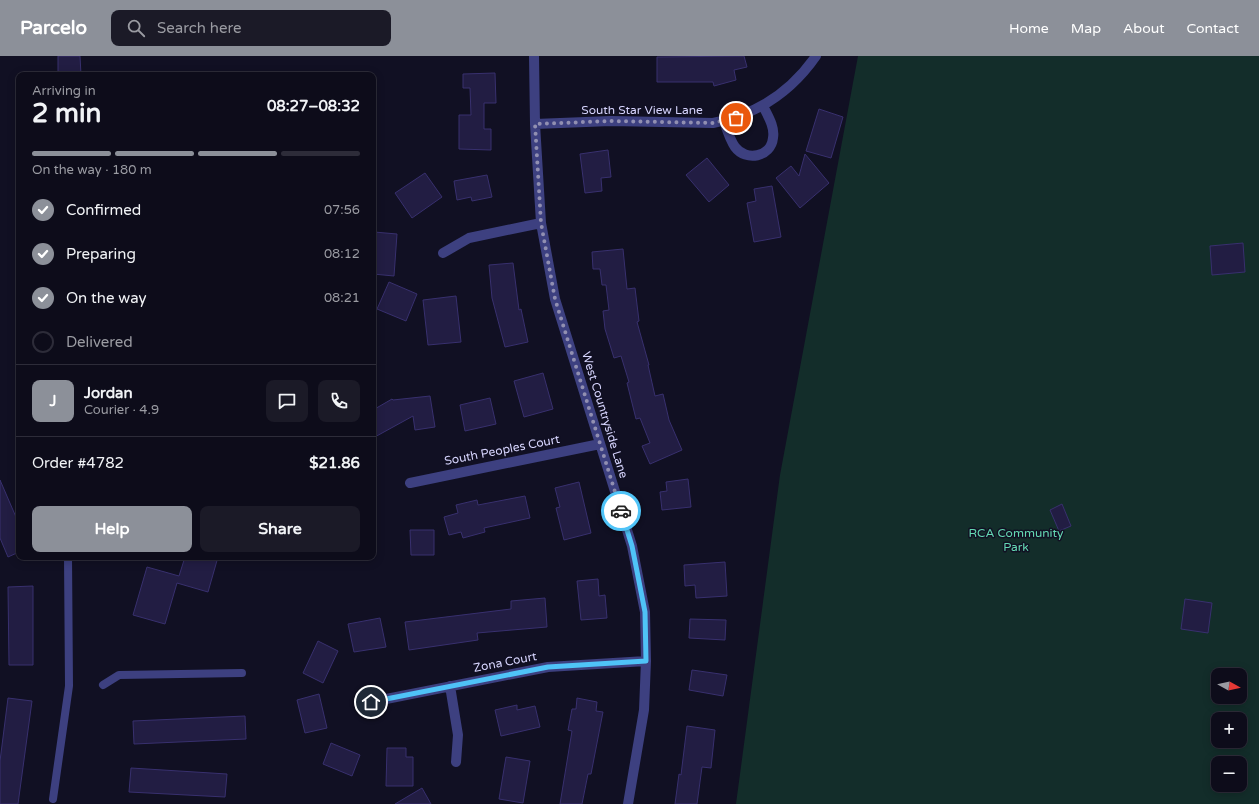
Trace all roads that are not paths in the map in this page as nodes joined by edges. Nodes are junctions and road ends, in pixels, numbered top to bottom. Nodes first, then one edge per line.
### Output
1 (534, 56) edge
2 (816, 56) edge
3 (763, 106) junction
4 (724, 121) junction
5 (535, 124) junction
6 (541, 223) junction
7 (443, 254) dead end
8 (600, 444) junction
9 (410, 483) dead end
10 (68, 560) edge
11 (646, 661) junction
12 (242, 673) dead end
13 (103, 685) dead end
14 (450, 686) junction
15 (371, 702) dead end
16 (456, 762) dead end
17 (53, 799) dead end
18 (628, 804) edge

1 - 5 street, West Countryside Lane
2 - 3 street, South Star View Lane
3 - 4 street, South Star View Lane
3 - 4 street
4 - 5 street, South Star View Lane
5 - 6 street, West Countryside Lane
6 - 7 street
6 - 8 street, West Countryside Lane
8 - 9 street, South Peoples Court
8 - 11 street, West Countryside Lane
10 - 17 lane
11 - 14 street, Zona Court
11 - 18 street, West Countryside Lane
12 - 13 lane
14 - 15 street, Zona Court
14 - 16 street

